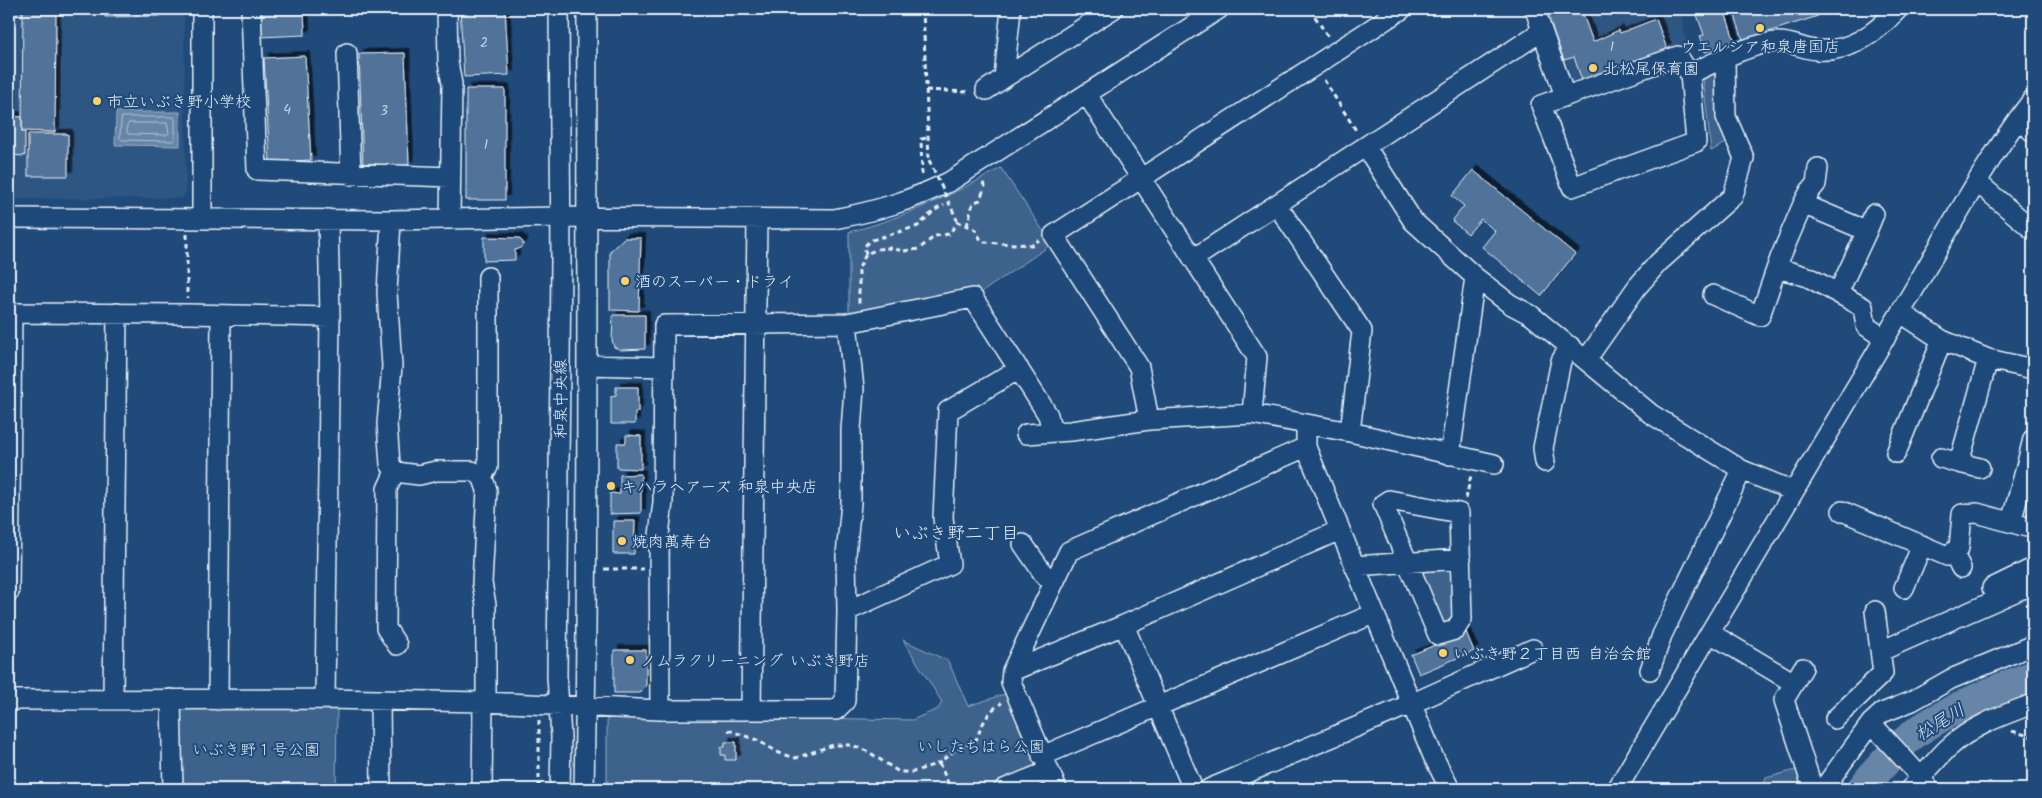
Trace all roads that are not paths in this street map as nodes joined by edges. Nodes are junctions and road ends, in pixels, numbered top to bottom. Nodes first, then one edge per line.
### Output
1 (202, 9) edge
2 (251, 9) edge
3 (447, 9) edge
4 (559, 9) edge
5 (587, 9) edge
6 (1011, 9) edge
7 (1113, 9) edge
8 (1219, 9) edge
9 (1402, 9) edge
10 (1535, 9) edge
11 (1898, 9) edge
12 (1542, 31) junction
13 (347, 52) dead end
14 (1725, 59) junction
15 (1690, 74) junction
16 (1004, 78) junction
17 (977, 91) road end
18 (1087, 95) junction
19 (1565, 96) junction
20 (2033, 99) edge
21 (2018, 120) junction
22 (2033, 132) edge
23 (1366, 147) junction
24 (1818, 168) dead end
25 (352, 175) junction
26 (450, 177) junction
27 (1140, 178) junction
28 (1977, 182) junction
29 (1803, 204) junction
30 (1277, 205) junction
31 (561, 217) junction
32 (9, 218) edge
33 (202, 218) junction
34 (586, 218) junction
35 (328, 219) junction
36 (450, 219) junction
37 (391, 220) junction
38 (757, 220) junction
39 (2033, 230) edge
40 (1193, 259) junction
41 (1778, 268) junction
42 (488, 277) dead end
43 (1475, 277) junction
44 (1838, 293) junction
45 (1725, 294) dead end
46 (10, 313) edge
47 (1900, 313) junction
48 (117, 314) junction
49 (221, 315) junction
50 (330, 317) junction
51 (854, 322) junction
52 (755, 325) junction
53 (1885, 339) junction
54 (1942, 340) junction
55 (1570, 346) junction
56 (1988, 359) junction
57 (1586, 360) junction
58 (588, 365) junction
59 (664, 367) junction
60 (1018, 369) junction
61 (2033, 369) edge
62 (1252, 414) junction
63 (1149, 420) junction
64 (1306, 424) junction
65 (1052, 432) junction
66 (1350, 432) junction
67 (1026, 434) dead end
68 (2033, 439) edge
69 (1306, 447) junction
70 (1896, 453) dead end
71 (1450, 455) junction
72 (1545, 462) dead end
73 (1494, 464) dead end
74 (1980, 468) dead end
75 (1742, 470) junction
76 (395, 471) junction
77 (482, 476) junction
78 (2029, 476) edge
79 (1793, 491) junction
80 (1842, 511) dead end
81 (1340, 530) junction
82 (1024, 544) dead end
83 (1922, 545) junction
84 (1461, 559) junction
85 (1408, 563) junction
86 (1354, 566) junction
87 (2029, 569) edge
88 (1056, 581) junction
89 (1904, 588) dead end
90 (1992, 588) dead end
91 (9, 592) edge
92 (847, 611) junction
93 (1876, 611) dead end
94 (1374, 614) junction
95 (1124, 625) junction
96 (1710, 633) junction
97 (2033, 645) edge
98 (397, 646) dead end
99 (1533, 648) dead end
100 (1881, 651) junction
101 (1650, 670) dead end
102 (1012, 671) junction
103 (113, 699) junction
104 (325, 699) junction
105 (9, 700) edge
106 (171, 700) junction
107 (218, 700) junction
108 (380, 700) junction
109 (483, 702) junction
110 (1411, 704) junction
111 (2033, 704) edge
112 (559, 705) junction
113 (586, 707) junction
114 (1158, 707) junction
115 (660, 710) junction
116 (751, 710) junction
117 (1836, 719) dead end
118 (1874, 726) junction
119 (1046, 763) junction
120 (1919, 782) edge
121 (173, 789) edge
122 (381, 789) edge
123 (482, 789) edge
124 (560, 789) edge
125 (584, 789) edge
126 (1004, 789) edge
127 (1057, 789) edge
128 (1193, 789) edge
129 (1209, 789) edge
130 (1450, 789) edge
131 (1616, 789) edge
132 (1813, 789) edge
133 (1823, 789) edge

1 - 33 street
2 - 25 street
3 - 26 street
4 - 31 street, 和泉中央線
5 - 34 street, 和泉中央線
6 - 16 street
7 - 16 street
8 - 18 street
9 - 27 street
10 - 12 street
11 - 14 street
12 - 19 street
12 - 23 street
13 - 25 street
14 - 15 street
14 - 57 street
15 - 19 street
15 - 19 street
16 - 17 street
18 - 27 street
18 - 38 street
20 - 21 street
21 - 22 street
21 - 28 street
23 - 30 street
23 - 43 street
24 - 29 street
25 - 26 street
26 - 36 street
27 - 40 street
27 - 63 street
28 - 39 street
28 - 47 street
29 - 41 street
29 - 44 street
30 - 40 street
30 - 66 street
31 - 34 street
31 - 36 street
31 - 112 street, 和泉中央線
32 - 33 street
33 - 35 street
34 - 38 street
34 - 58 street, 和泉中央線
35 - 37 street
35 - 50 street
36 - 37 street
37 - 76 street
38 - 52 street
40 - 62 street
41 - 44 street
41 - 45 street
42 - 77 street
43 - 55 street
43 - 71 street
44 - 53 street
46 - 48 street
46 - 91 street
47 - 53 street
47 - 54 street
48 - 49 street
48 - 103 street
49 - 50 street
49 - 107 street
50 - 104 street
51 - 52 street
51 - 60 street
51 - 92 street
52 - 59 street
52 - 116 street
53 - 79 street
54 - 56 street
54 - 70 street
55 - 57 street
55 - 72 street
56 - 61 street
56 - 74 street
57 - 75 street
58 - 59 street
58 - 113 street, 和泉中央線
59 - 115 street
60 - 65 street
60 - 92 street
62 - 63 street
62 - 64 street
63 - 65 street
64 - 66 street
64 - 69 street
65 - 67 street
66 - 71 street
68 - 78 street
69 - 81 street
69 - 88 street
71 - 73 street
75 - 79 street
75 - 101 street
76 - 77 street
76 - 98 street
77 - 109 street
78 - 83 street
79 - 96 street
80 - 83 street
81 - 86 street
81 - 95 street
82 - 88 street
83 - 89 street
84 - 85 street
84 - 85 street
84 - 85 street
85 - 86 street
86 - 94 street
87 - 90 street
87 - 100 street
88 - 102 street
92 - 116 street
93 - 100 street
94 - 110 street
94 - 114 street
95 - 102 street
95 - 114 street
96 - 131 street
96 - 132 street
97 - 118 street
99 - 110 street
100 - 117 street
102 - 119 street
103 - 105 street
103 - 106 street
104 - 107 street
104 - 108 street
106 - 107 street
106 - 121 street
108 - 109 street
108 - 122 street
109 - 112 street
109 - 123 street
110 - 129 street
110 - 130 street
111 - 120 street
112 - 113 street
112 - 124 street, 和泉中央線
113 - 115 street
113 - 125 street, 和泉中央線
114 - 119 street
114 - 128 street
115 - 116 street
118 - 120 street
118 - 133 street
119 - 126 street
119 - 127 street

